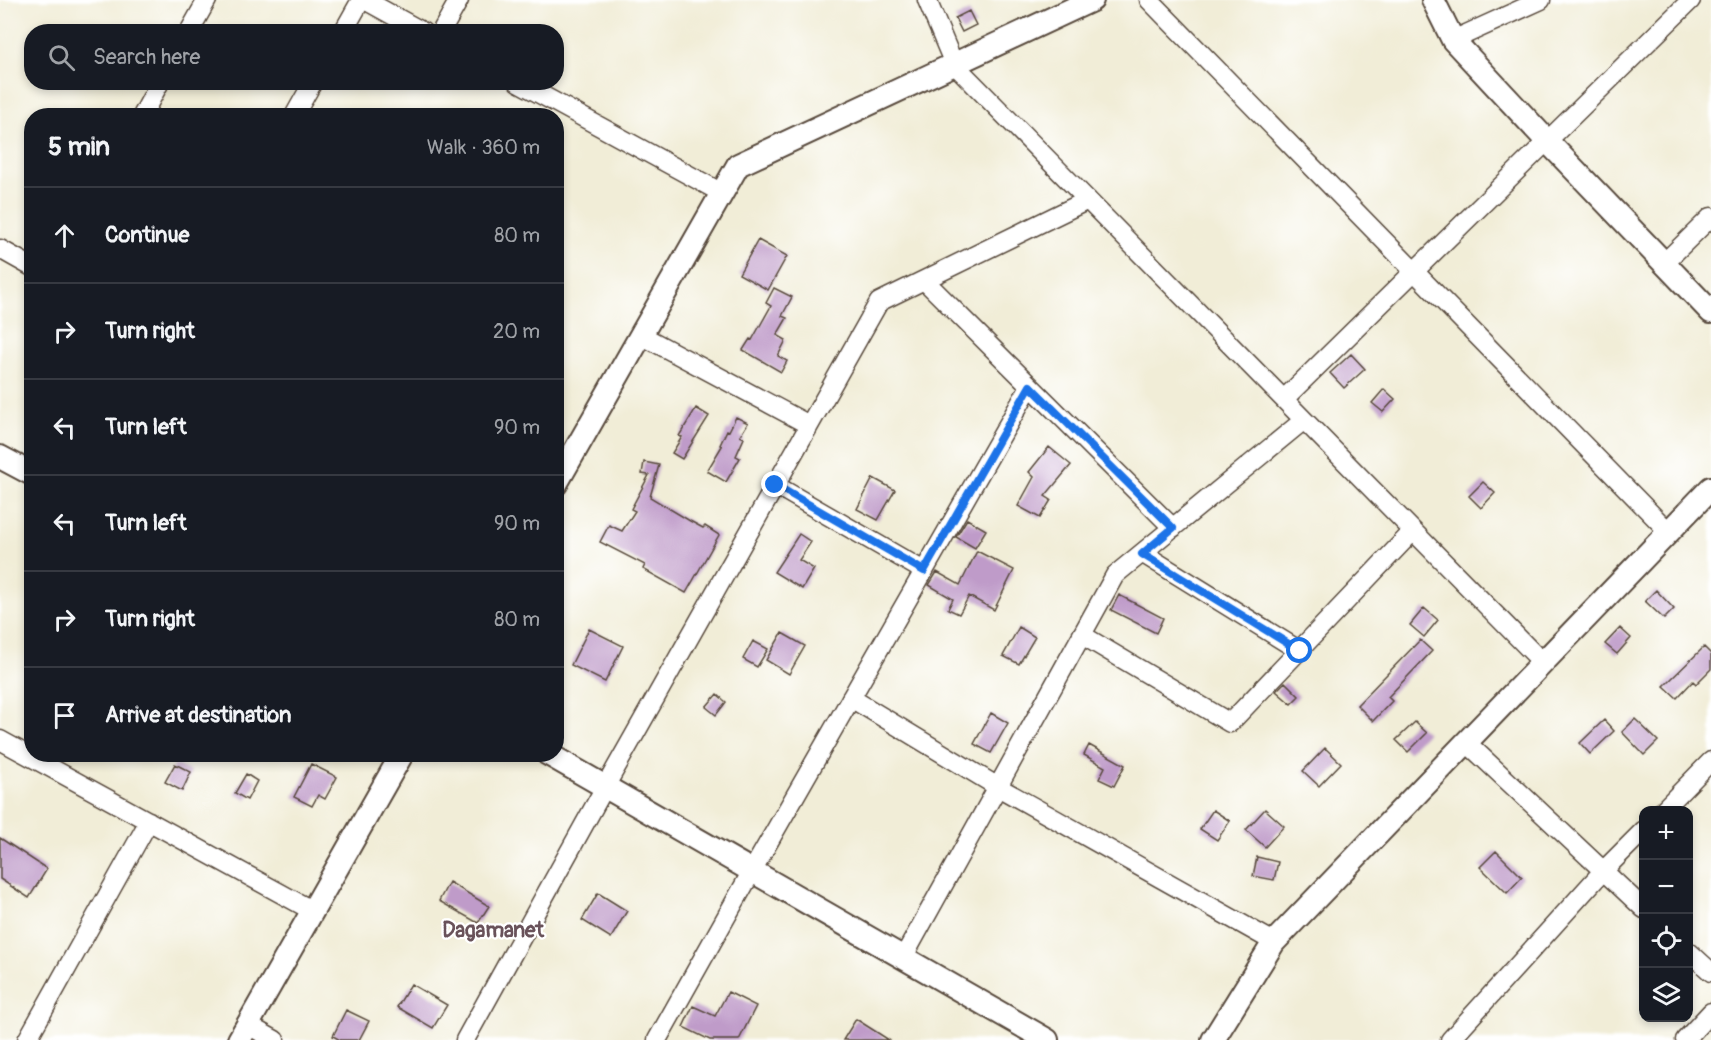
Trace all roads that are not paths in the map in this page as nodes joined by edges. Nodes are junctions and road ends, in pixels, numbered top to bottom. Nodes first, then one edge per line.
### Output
1 (207, 0) edge
2 (363, 0) edge
3 (459, 0) edge
4 (927, 0) edge
5 (1092, 0) edge
6 (1149, 0) edge
7 (1434, 0) edge
8 (1541, 0) edge
9 (1690, 0) edge
10 (194, 24) edge
11 (348, 24) edge
12 (408, 24) edge
13 (446, 24) edge
14 (1453, 40) junction
15 (954, 64) junction
16 (156, 90) edge
17 (309, 90) edge
18 (533, 90) edge
19 (146, 108) edge
20 (298, 108) edge
21 (1547, 141) junction
22 (722, 193) junction
23 (1088, 200) junction
24 (1711, 217) edge
25 (0, 249) edge
26 (24, 262) edge
27 (1664, 263) junction
28 (1414, 271) junction
29 (924, 280) junction
30 (1711, 312) edge
31 (641, 335) junction
32 (1030, 386) junction
33 (1284, 399) junction
34 (1304, 420) junction
35 (809, 425) junction
36 (0, 457) edge
37 (24, 470) edge
38 (564, 470) edge
39 (775, 485) junction
40 (1711, 488) edge
41 (1173, 528) junction
42 (1413, 531) junction
43 (1669, 531) junction
44 (1142, 554) junction
45 (924, 571) junction
46 (1082, 635) junction
47 (1300, 651) junction
48 (1543, 663) junction
49 (851, 698) junction
50 (0, 740) edge
51 (1466, 742) junction
52 (24, 753) edge
53 (1711, 761) edge
54 (40, 762) edge
55 (397, 762) edge
56 (562, 762) edge
57 (604, 787) junction
58 (998, 787) junction
59 (1667, 806) edge
60 (149, 821) junction
61 (1639, 835) edge
62 (752, 871) junction
63 (1603, 871) junction
64 (1639, 904) edge
65 (313, 911) junction
66 (1274, 942) junction
67 (1693, 955) edge
68 (903, 958) junction
69 (1711, 972) edge
70 (1711, 1012) edge
71 (244, 1032) edge
72 (27, 1040) edge
73 (275, 1040) edge
74 (465, 1040) edge
75 (657, 1040) edge
76 (1047, 1040) edge
77 (1213, 1040) edge
78 (1450, 1040) edge
79 (1685, 1040) edge

1 - 10 street
2 - 11 street
2 - 12 street
3 - 13 street
4 - 15 street
5 - 15 street
6 - 28 street
7 - 14 street
8 - 14 street
9 - 21 street
14 - 21 street
15 - 22 street
15 - 23 street
16 - 19 street
17 - 20 street
18 - 22 street
21 - 27 street
21 - 28 street
22 - 31 street
23 - 29 street
23 - 33 street
24 - 27 street
25 - 26 street
27 - 30 street
28 - 33 street
28 - 43 street
29 - 32 street
29 - 35 street
31 - 35 street
31 - 38 street
32 - 41 street
32 - 45 street
33 - 34 street
34 - 41 street
34 - 42 street
35 - 39 street
36 - 37 street
39 - 45 street
39 - 57 street
40 - 43 street
41 - 44 street
42 - 47 street
42 - 48 street
43 - 48 street
44 - 46 street
44 - 47 street
45 - 49 street
46 - 47 street
46 - 58 street
48 - 51 street
49 - 58 street
49 - 62 street
50 - 52 street
51 - 63 street
51 - 66 street
53 - 59 street
54 - 60 street
55 - 65 street
56 - 57 street
57 - 62 street
57 - 74 street
58 - 66 street
58 - 68 street
60 - 65 street
60 - 72 street
61 - 63 street
62 - 68 street
62 - 75 street
63 - 64 street
63 - 78 street
65 - 71 street
66 - 77 street
67 - 69 street
68 - 76 street
70 - 79 street
71 - 73 street

